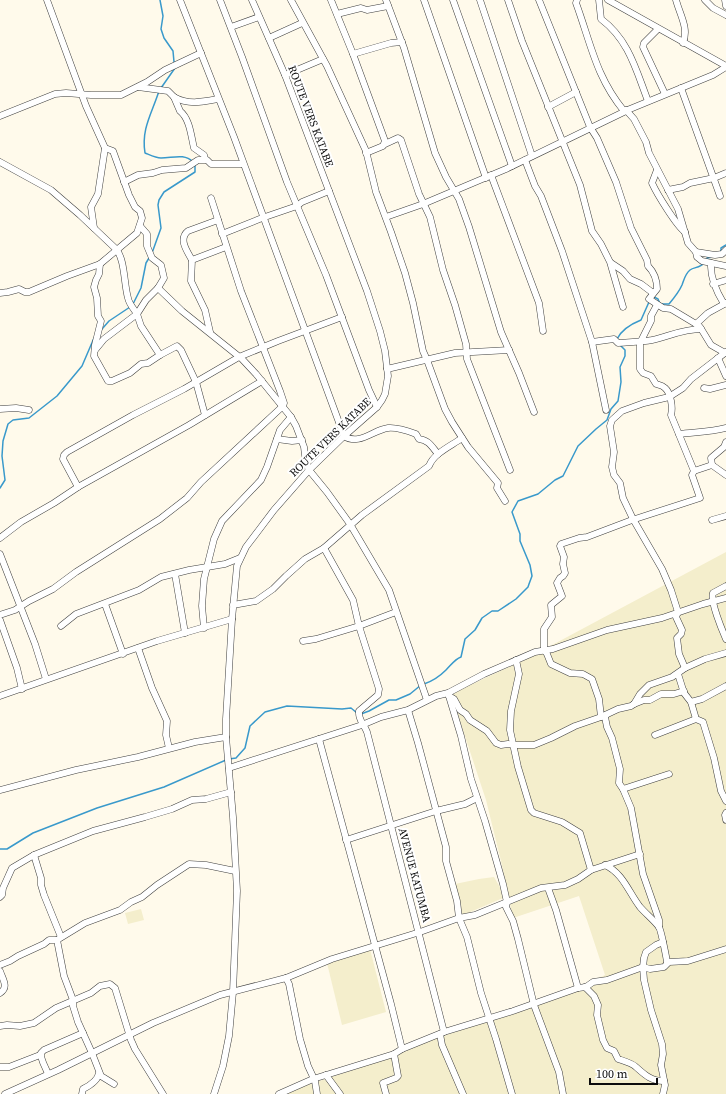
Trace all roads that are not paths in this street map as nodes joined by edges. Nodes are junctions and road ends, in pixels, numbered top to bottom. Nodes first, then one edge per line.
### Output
1 (47, 0) edge
2 (180, 0) edge
3 (220, 0) edge
4 (252, 0) edge
5 (290, 0) edge
6 (331, 0) edge
7 (424, 0) edge
8 (454, 0) edge
9 (480, 0) edge
10 (508, 0) edge
11 (539, 0) edge
12 (577, 0) edge
13 (599, 0) edge
14 (676, 0) edge
15 (705, 0) edge
16 (725, 0) edge
17 (612, 1) edge
18 (387, 3) edge
19 (726, 6) edge
20 (337, 14) junction
21 (726, 15) edge
22 (260, 17) junction
23 (302, 23) junction
24 (231, 27) junction
25 (658, 29) junction
26 (269, 38) junction
27 (402, 42) junction
28 (683, 43) junction
29 (201, 53) junction
30 (353, 54) junction
31 (323, 59) junction
32 (726, 67) edge
33 (285, 75) junction
34 (138, 88) junction
35 (681, 88) junction
36 (576, 92) junction
37 (81, 94) junction
38 (665, 94) junction
39 (174, 97) junction
40 (218, 99) junction
41 (648, 101) junction
42 (548, 107) junction
43 (625, 111) junction
44 (0, 116) edge
45 (590, 127) junction
46 (563, 141) junction
47 (385, 144) junction
48 (105, 148) junction
49 (366, 153) junction
50 (532, 156) junction
51 (205, 159) junction
52 (525, 160) junction
53 (0, 162) edge
54 (243, 164) junction
55 (512, 166) junction
56 (657, 170) junction
57 (726, 173) edge
58 (488, 176) junction
59 (714, 178) junction
60 (124, 182) junction
61 (668, 190) junction
62 (329, 191) junction
63 (455, 191) junction
64 (720, 196) dead end
65 (211, 198) dead end
66 (423, 204) junction
67 (297, 206) junction
68 (386, 217) junction
69 (262, 218) junction
70 (218, 220) junction
71 (140, 226) junction
72 (94, 228) junction
73 (685, 232) junction
74 (222, 234) junction
75 (226, 247) junction
76 (116, 250) junction
77 (726, 250) edge
78 (696, 252) junction
79 (192, 260) junction
80 (610, 262) junction
81 (711, 263) junction
82 (100, 264) junction
83 (726, 266) edge
84 (726, 280) edge
85 (714, 284) junction
86 (158, 288) junction
87 (0, 293) edge
88 (653, 293) junction
89 (725, 303) edge
90 (657, 305) junction
91 (623, 307) dead end
92 (137, 314) junction
93 (342, 317) junction
94 (696, 324) junction
95 (701, 329) junction
96 (306, 331) junction
97 (543, 331) dead end
98 (210, 332) junction
99 (640, 341) junction
100 (592, 342) junction
101 (263, 348) junction
102 (95, 350) junction
103 (509, 350) junction
104 (466, 352) junction
105 (725, 352) edge
106 (160, 355) junction
107 (239, 357) junction
108 (718, 358) junction
109 (427, 360) junction
110 (387, 369) junction
111 (726, 376) edge
112 (262, 381) junction
113 (196, 382) junction
114 (726, 385) edge
115 (704, 388) dead end
116 (669, 397) junction
117 (283, 406) junction
118 (377, 407) junction
119 (0, 409) edge
120 (29, 410) dead end
121 (606, 410) dead end
122 (534, 412) dead end
123 (205, 415) junction
124 (291, 417) junction
125 (726, 428) edge
126 (679, 434) junction
127 (344, 436) junction
128 (462, 438) junction
129 (277, 439) junction
130 (302, 440) junction
131 (726, 442) edge
132 (438, 454) junction
133 (712, 465) junction
134 (309, 470) junction
135 (510, 470) dead end
136 (694, 472) junction
137 (726, 475) edge
138 (78, 486) junction
139 (505, 501) dead end
140 (726, 516) edge
141 (634, 519) junction
142 (712, 520) dead end
143 (350, 524) junction
144 (0, 538) edge
145 (324, 548) junction
146 (0, 554) edge
147 (240, 558) junction
148 (206, 568) junction
149 (175, 574) junction
150 (726, 586) edge
151 (726, 598) edge
152 (713, 601) junction
153 (105, 604) junction
154 (233, 605) junction
155 (20, 607) junction
156 (396, 612) junction
157 (678, 612) junction
158 (0, 615) edge
159 (232, 619) junction
160 (0, 620) edge
161 (61, 626) dead end
162 (359, 626) junction
163 (204, 628) junction
164 (185, 633) junction
165 (726, 639) edge
166 (302, 641) dead end
167 (138, 648) junction
168 (544, 650) junction
169 (726, 653) edge
170 (123, 654) junction
171 (516, 660) junction
172 (685, 668) junction
173 (678, 674) junction
174 (46, 679) junction
175 (726, 686) edge
176 (22, 689) junction
177 (684, 691) junction
178 (448, 694) junction
179 (0, 696) edge
180 (427, 700) junction
181 (691, 702) junction
182 (634, 704) junction
183 (408, 710) junction
184 (604, 716) junction
185 (696, 719) junction
186 (362, 725) junction
187 (655, 735) dead end
188 (226, 736) junction
189 (319, 739) junction
190 (513, 745) junction
191 (169, 748) junction
192 (229, 766) junction
193 (670, 774) dead end
194 (623, 789) junction
195 (0, 790) edge
196 (231, 792) junction
197 (478, 798) junction
198 (726, 801) edge
199 (436, 811) junction
200 (726, 814) edge
201 (726, 820) edge
202 (391, 826) junction
203 (346, 840) junction
204 (640, 854) junction
205 (34, 855) junction
206 (605, 865) junction
207 (591, 870) junction
208 (235, 871) junction
209 (548, 888) junction
210 (0, 898) edge
211 (507, 902) junction
212 (459, 918) junction
213 (659, 927) junction
214 (420, 932) junction
215 (59, 938) junction
216 (663, 942) junction
217 (376, 946) junction
218 (726, 949) edge
219 (667, 963) junction
220 (0, 964) edge
221 (643, 967) junction
222 (0, 971) edge
223 (286, 978) junction
224 (585, 987) junction
225 (578, 988) junction
226 (233, 992) junction
227 (0, 993) edge
228 (73, 1000) junction
229 (534, 1004) junction
230 (489, 1017) junction
231 (0, 1026) edge
232 (83, 1033) junction
233 (442, 1033) junction
234 (130, 1035) junction
235 (402, 1049) junction
236 (92, 1052) junction
237 (394, 1054) junction
238 (40, 1055) junction
239 (0, 1066) edge
240 (99, 1073) junction
241 (48, 1074) junction
242 (326, 1075) junction
243 (314, 1079) junction
244 (664, 1081) junction
245 (114, 1084) dead end
246 (5, 1094) edge
247 (82, 1094) edge
248 (163, 1094) edge
249 (214, 1094) edge
250 (280, 1094) edge
251 (317, 1094) edge
252 (340, 1094) edge
253 (386, 1094) edge
254 (463, 1094) edge
255 (512, 1094) edge
256 (563, 1094) edge
257 (663, 1094) edge

1 - 37 street
2 - 29 street
3 - 24 street
4 - 22 street, ROUTE VERS KATABE
5 - 23 street
6 - 20 street
7 - 58 street
8 - 55 street
9 - 50 street
10 - 42 street
11 - 36 street
12 - 43 street
13 - 41 street
14 - 28 street
15 - 21 street
16 - 19 street
17 - 25 street
18 - 20 street
18 - 27 street
20 - 30 street
22 - 24 street
22 - 26 street, ROUTE VERS KATABE
23 - 26 street
23 - 31 street
24 - 67 street
25 - 28 street
25 - 38 street
26 - 33 street, ROUTE VERS KATABE
27 - 30 street
27 - 63 street
28 - 32 street
29 - 34 street
29 - 40 street
30 - 47 street
31 - 33 street
31 - 49 street
32 - 35 street
33 - 62 street, ROUTE VERS KATABE
34 - 37 street
34 - 39 street
35 - 38 street
35 - 59 street
36 - 42 street
36 - 45 street
37 - 44 street
37 - 48 street
38 - 41 street
39 - 40 street
39 - 51 street
40 - 54 street
41 - 43 street
42 - 46 street
43 - 45 street
43 - 56 street
45 - 46 street
45 - 88 street
46 - 50 street
46 - 80 street
47 - 49 street
47 - 66 street
48 - 60 street
48 - 72 street
49 - 68 street
50 - 52 street
51 - 54 street
51 - 60 street
52 - 55 street
52 - 100 street
53 - 72 street
54 - 69 street
55 - 58 street
56 - 61 street
56 - 73 street
57 - 59 street
58 - 63 street
58 - 97 street
59 - 61 street
59 - 64 street
60 - 71 street
61 - 73 street
62 - 67 street
62 - 110 street, ROUTE VERS KATABE
63 - 66 street
63 - 103 street
65 - 70 street
66 - 68 street
66 - 104 street
67 - 69 street
67 - 93 street
68 - 109 street
69 - 74 street
69 - 96 street
70 - 74 street
70 - 79 street
71 - 76 street
71 - 86 street
72 - 76 street
73 - 78 street
74 - 75 street
75 - 79 street
75 - 101 street
76 - 82 street
76 - 92 street
77 - 78 street
78 - 81 street
79 - 98 street
80 - 88 street
80 - 91 street
81 - 83 street
81 - 85 street
82 - 87 street
82 - 102 street
84 - 85 street
85 - 89 street
86 - 92 street
86 - 98 street
88 - 90 street
89 - 94 street
90 - 94 street
90 - 99 street
92 - 102 street
92 - 106 street
93 - 96 street
93 - 118 street
94 - 95 street
95 - 99 street
95 - 105 street
96 - 101 street
96 - 127 street
98 - 107 street
99 - 100 street
99 - 116 street
100 - 121 street
101 - 107 street
101 - 117 street
102 - 106 street
103 - 104 street
103 - 122 street
104 - 109 street
104 - 135 street
105 - 108 street
106 - 113 street
107 - 112 street
107 - 113 street
108 - 111 street
108 - 116 street
109 - 110 street
109 - 128 street
110 - 118 street, ROUTE VERS KATABE
112 - 117 street
112 - 123 street
113 - 123 street
113 - 138 street
114 - 115 street
116 - 126 street
116 - 141 street
117 - 124 street
117 - 155 street
118 - 127 street, ROUTE VERS KATABE
119 - 120 street
123 - 138 street
124 - 129 street
124 - 130 street
125 - 126 street
126 - 136 street
127 - 132 street
127 - 134 street, ROUTE VERS KATABE
128 - 132 street
128 - 139 street
129 - 130 street
129 - 148 street
130 - 134 street
131 - 133 street
132 - 143 street
133 - 136 street
133 - 137 street
134 - 143 street
134 - 147 street, ROUTE VERS KATABE
136 - 141 street
138 - 144 street
140 - 142 street
141 - 157 street
141 - 168 street
143 - 145 street
143 - 156 street
145 - 154 street
145 - 162 street
146 - 155 street
147 - 148 street
147 - 154 street, ROUTE VERS KATABE
148 - 149 street
148 - 163 street
149 - 153 street
149 - 164 street
150 - 152 street
151 - 152 street
152 - 157 street
152 - 165 street
153 - 161 street
153 - 170 street
154 - 159 street, ROUTE VERS KATABE
155 - 158 street
155 - 174 street
156 - 162 street
156 - 180 street
157 - 168 street
157 - 172 street
159 - 163 street
159 - 188 street, ROUTE VERS KATABE
160 - 176 street
162 - 166 street
162 - 186 street
163 - 164 street
164 - 167 street
167 - 170 street
167 - 191 street
168 - 171 street
168 - 184 street
169 - 172 street
170 - 174 street
171 - 178 street
171 - 190 street
172 - 173 street
173 - 177 street
173 - 182 street
174 - 176 street
175 - 181 street
176 - 179 street
177 - 181 street
177 - 182 street
178 - 180 street
178 - 190 street
178 - 197 street
180 - 183 street
181 - 185 street
182 - 184 street
183 - 186 street
183 - 199 street
184 - 190 street
184 - 194 street
185 - 187 street
185 - 198 street
186 - 189 street
186 - 202 street, AVENUE KATUMBA
188 - 191 street
188 - 192 street, ROUTE VERS KATABE
189 - 192 street
189 - 203 street
190 - 207 street
191 - 195 street
192 - 196 street, ROUTE VERS KATABE
193 - 194 street
194 - 204 street
196 - 205 street
196 - 208 street, ROUTE VERS KATABE
197 - 199 street
197 - 211 street
199 - 202 street
199 - 212 street
200 - 201 street
202 - 203 street
202 - 214 street, AVENUE KATUMBA
203 - 217 street
204 - 206 street
204 - 213 street
205 - 210 street
205 - 215 street
206 - 207 street
206 - 213 street
207 - 209 street
208 - 215 street
208 - 226 street, ROUTE VERS KATABE
209 - 211 street
209 - 225 street
211 - 212 street
211 - 229 street
212 - 214 street
212 - 230 street
213 - 216 street
214 - 217 street
214 - 233 street, AVENUE KATUMBA
215 - 220 street
215 - 228 street
216 - 219 street
216 - 221 street
217 - 223 street
217 - 235 street
218 - 219 street
219 - 221 street
221 - 224 street
221 - 244 street
222 - 227 street
223 - 226 street
223 - 243 street
224 - 225 street
224 - 244 street
225 - 229 street
226 - 234 street
226 - 249 street, ROUTE VERS KATABE
228 - 231 street
228 - 232 street
228 - 234 street
229 - 230 street
229 - 256 street
230 - 233 street
230 - 255 street
232 - 236 street
232 - 238 street
233 - 235 street
233 - 254 street, AVENUE KATUMBA
234 - 236 street
234 - 248 street
235 - 237 street
236 - 240 street
236 - 241 street
237 - 242 street
237 - 253 street
238 - 239 street
238 - 241 street
240 - 245 street
240 - 247 street
241 - 246 street
242 - 243 street
242 - 252 street
243 - 250 street
243 - 251 street
244 - 257 street

